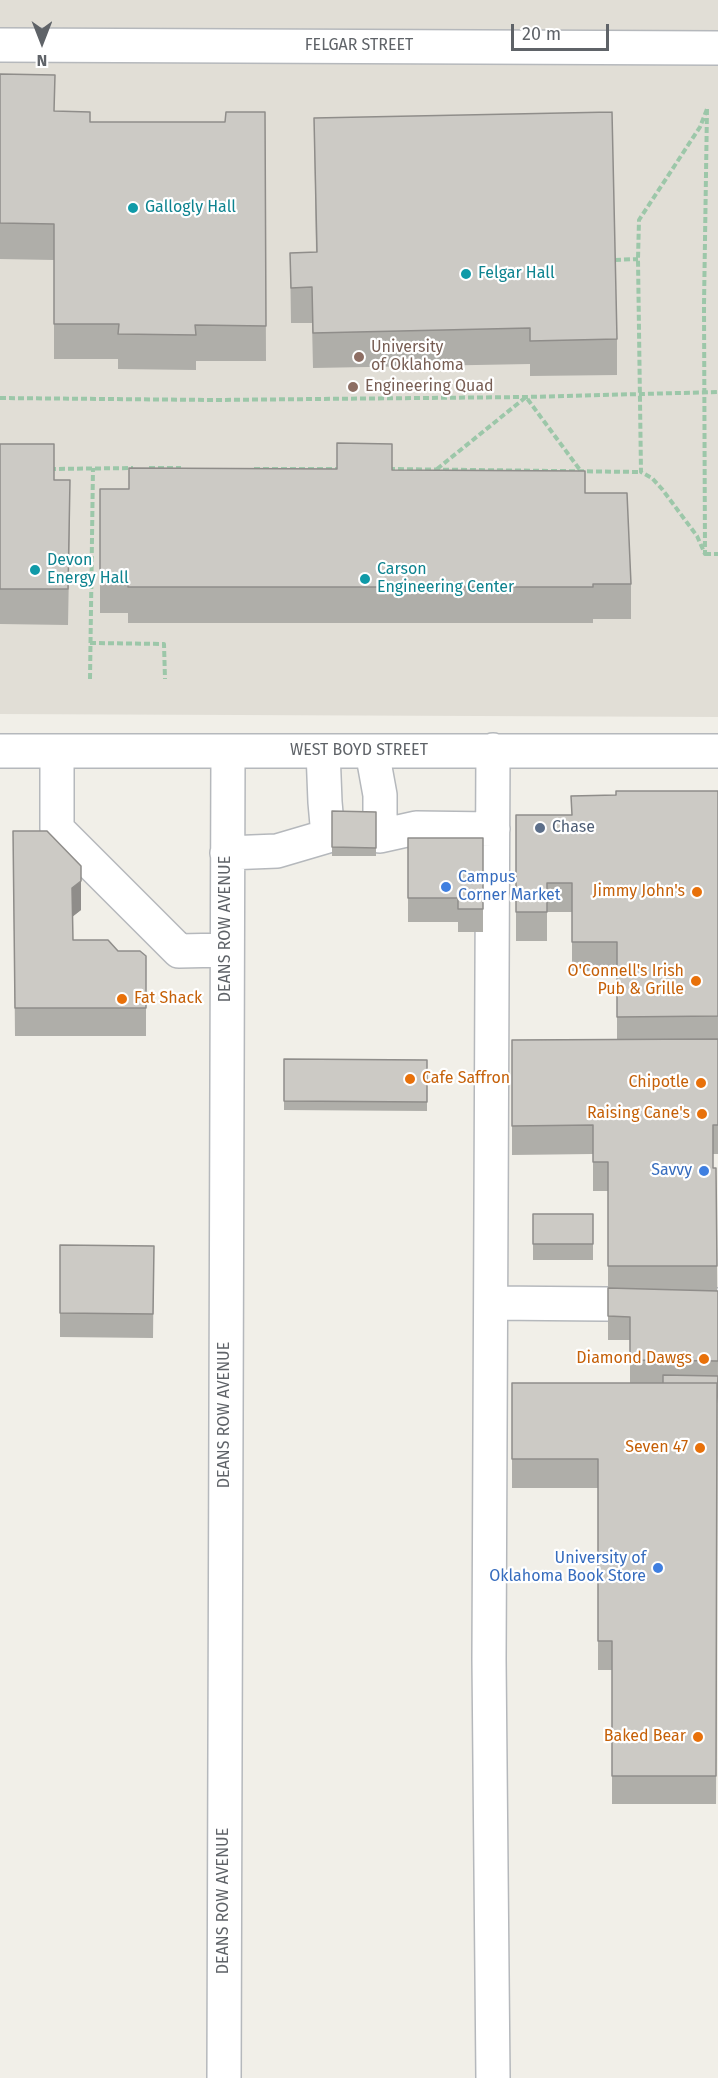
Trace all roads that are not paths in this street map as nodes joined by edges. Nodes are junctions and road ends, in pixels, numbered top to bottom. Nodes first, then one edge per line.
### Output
1 (0, 45) edge
2 (718, 48) edge
3 (493, 750) junction
4 (0, 751) edge
5 (57, 751) junction
6 (323, 751) junction
7 (372, 751) junction
8 (718, 751) edge
9 (228, 752) junction
10 (493, 829) junction
11 (227, 853) junction
12 (226, 951) junction
13 (491, 1303) junction
14 (718, 1305) edge
15 (224, 2078) edge
16 (493, 2078) edge

1 - 2 street, FELGAR STREET
3 - 7 street, WEST BOYD STREET
3 - 8 street, WEST BOYD STREET
3 - 10 street
4 - 5 street, WEST BOYD STREET
5 - 9 street, WEST BOYD STREET
5 - 12 street
6 - 7 street, WEST BOYD STREET
6 - 9 street, WEST BOYD STREET
6 - 11 street
7 - 10 street
9 - 11 street, DEANS ROW AVENUE
10 - 13 street
11 - 12 street, DEANS ROW AVENUE
12 - 15 street, DEANS ROW AVENUE
13 - 14 street
13 - 16 street

